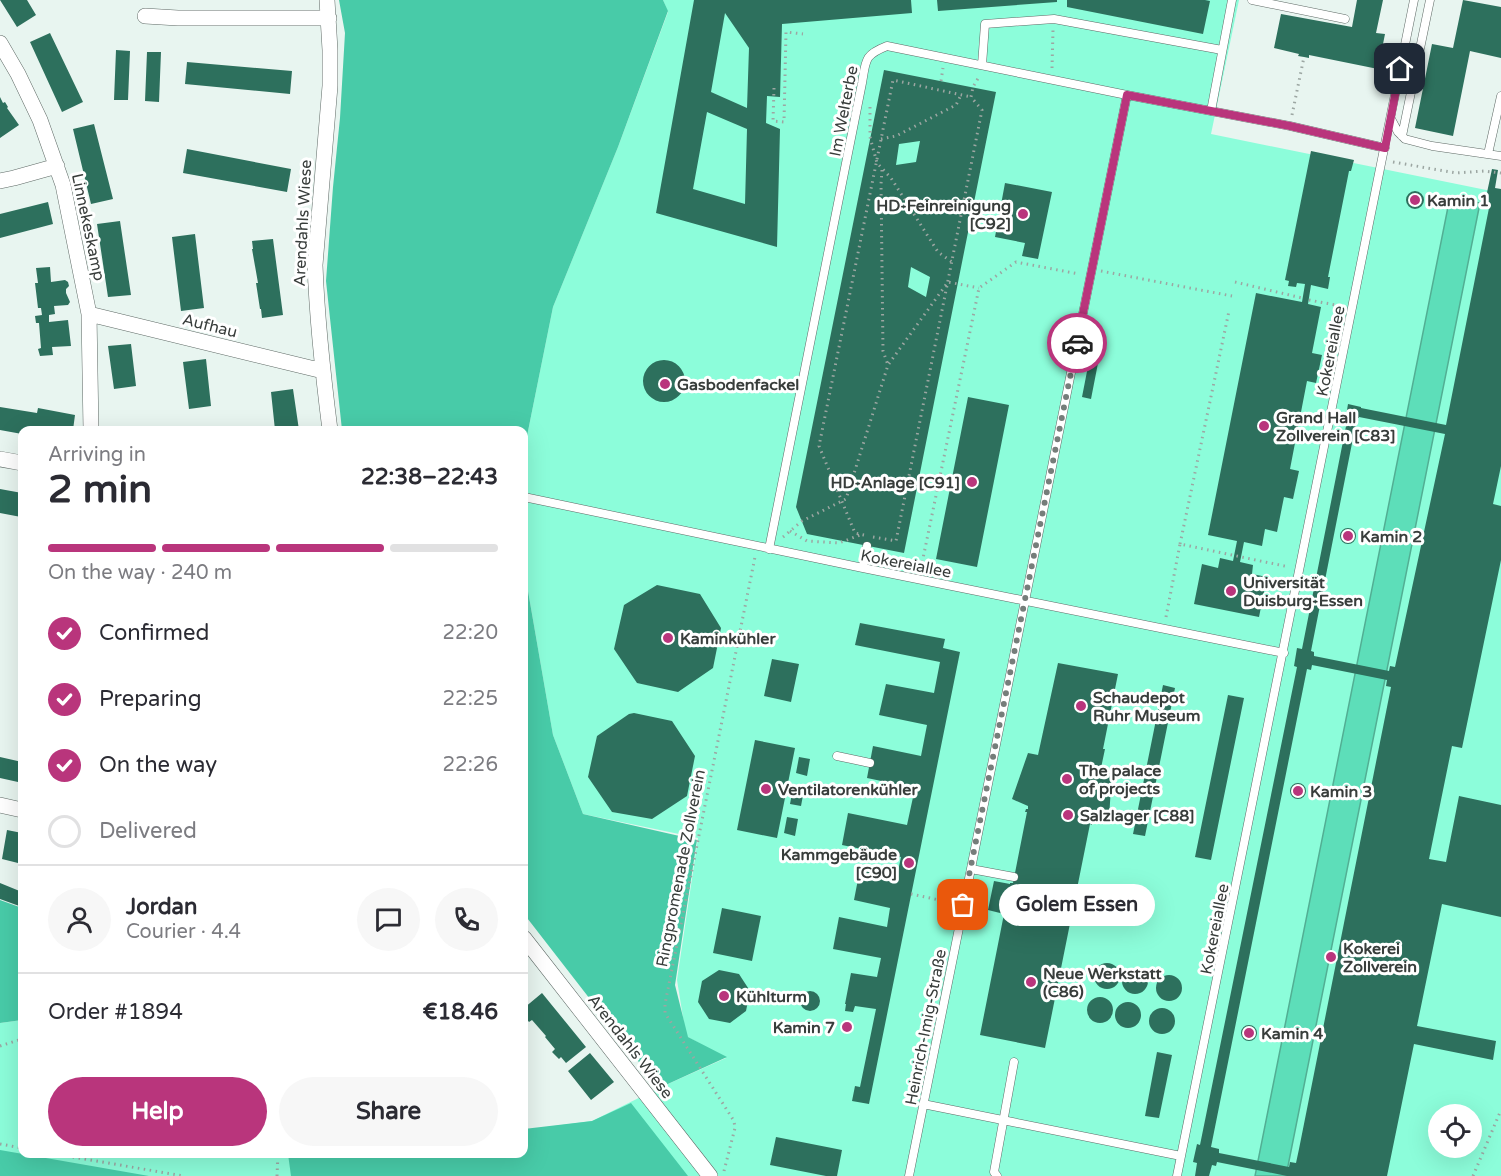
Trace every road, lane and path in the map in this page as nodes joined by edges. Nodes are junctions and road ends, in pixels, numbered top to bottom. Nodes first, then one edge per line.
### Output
1 (327, 0) edge
2 (1232, 0) edge
3 (1252, 0) edge
4 (1414, 0) edge
5 (1430, 0) edge
6 (145, 16) dead end
7 (329, 18) junction
8 (1054, 19) junction
9 (1345, 19) dead end
10 (803, 34) dead end
11 (0, 43) edge
12 (1222, 50) junction
13 (1304, 57) dead end
14 (982, 65) junction
15 (943, 71) dead end
16 (979, 79) dead end
17 (1051, 79) junction
18 (941, 81) dead end
19 (774, 88) dead end
20 (961, 95) junction
21 (1127, 95) junction
22 (1501, 96) edge
23 (971, 97) junction
24 (870, 103) dead end
25 (1211, 111) junction
26 (1391, 119) junction
27 (1290, 126) junction
28 (1402, 136) junction
29 (881, 139) junction
30 (1385, 148) junction
31 (1488, 154) junction
32 (1501, 156) edge
33 (1382, 160) junction
34 (877, 163) junction
35 (57, 166) junction
36 (882, 170) junction
37 (1501, 173) edge
38 (0, 181) edge
39 (952, 262) junction
40 (1091, 272) junction
41 (948, 282) junction
42 (1235, 282) dead end
43 (979, 288) junction
44 (1232, 296) dead end
45 (1302, 298) dead end
46 (1309, 300) dead end
47 (1352, 308) junction
48 (1229, 311) dead end
49 (89, 314) junction
50 (888, 365) junction
51 (323, 371) junction
52 (92, 426) edge
53 (330, 426) edge
54 (0, 459) edge
55 (18, 462) edge
56 (528, 498) edge
57 (842, 502) junction
58 (802, 521) dead end
59 (790, 531) dead end
60 (870, 532) dead end
61 (1180, 544) junction
62 (757, 546) junction
63 (867, 546) dead end
64 (769, 549) junction
65 (863, 568) junction
66 (1300, 570) junction
67 (920, 579) junction
68 (1025, 601) junction
69 (1164, 629) junction
70 (1284, 653) junction
71 (837, 756) dead end
72 (870, 763) dead end
73 (0, 805) edge
74 (18, 809) edge
75 (970, 869) junction
76 (1014, 877) dead end
77 (911, 894) dead end
78 (963, 905) junction
79 (528, 943) edge
80 (18, 1040) edge
81 (0, 1046) edge
82 (1014, 1062) dead end
83 (923, 1104) junction
84 (1501, 1110) edge
85 (1003, 1120) junction
86 (0, 1144) edge
87 (18, 1147) edge
88 (1181, 1156) junction
89 (88, 1158) edge
90 (278, 1158) edge
91 (184, 1176) edge
92 (277, 1176) edge
93 (710, 1176) edge
94 (723, 1176) edge
95 (909, 1176) edge
96 (997, 1176) edge
97 (1178, 1176) edge
98 (1473, 1176) edge

1 - 7 street, Arendahls Wiese
2 - 12 lane
3 - 9 lane
4 - 26 lane
5 - 28 lane
6 - 7 street
7 - 51 street, Arendahls Wiese
8 - 12 lane
8 - 14 lane
8 - 17 path
10 - 19 path
11 - 35 street, Linnekeskamp
12 - 25 lane
13 - 27 path
14 - 17 lane, Im Welterbe
14 - 64 lane, Im Welterbe
15 - 18 path
16 - 23 path
17 - 21 lane, Im Welterbe
20 - 23 path
20 - 29 path
20 - 29 path
21 - 25 lane, Im Welterbe
21 - 40 lane, Heinrich-Imig-Straße
22 - 31 lane
23 - 39 path
24 - 34 path
25 - 27 lane, Im Welterbe
26 - 28 lane
26 - 30 lane
27 - 30 lane, Im Welterbe
28 - 31 lane
29 - 34 path
30 - 33 lane
31 - 32 lane
33 - 37 path
33 - 47 lane, Kokereiallee
34 - 36 path
34 - 57 path
35 - 38 street
35 - 49 street, Linnekeskamp
36 - 39 path
36 - 50 path
39 - 41 path
40 - 43 path
40 - 44 path
40 - 68 lane, Heinrich-Imig-Straße
41 - 43 path
41 - 50 path
41 - 57 path
42 - 45 path
43 - 67 path
46 - 47 path
47 - 66 lane, Kokereiallee
48 - 61 path
49 - 51 street, Aufhau
49 - 52 street, Linnekeskamp
50 - 57 path
51 - 53 street, Arendahls Wiese
54 - 55 street
56 - 62 lane, Kokereiallee
57 - 58 path
59 - 60 path
61 - 66 path
61 - 69 path
62 - 64 lane, Kokereiallee
62 - 94 path, Ringpromenade Zollverein
63 - 65 lane
64 - 65 lane, Kokereiallee
65 - 67 lane, Kokereiallee
66 - 70 lane, Kokereiallee
67 - 68 lane, Kokereiallee
68 - 69 lane, Kokereiallee
68 - 75 lane, Heinrich-Imig-Straße
69 - 70 lane, Kokereiallee
70 - 88 lane, Kokereiallee
71 - 72 lane
73 - 74 street
75 - 76 lane
75 - 78 lane, Heinrich-Imig-Straße
77 - 78 path
78 - 83 lane, Heinrich-Imig-Straße
79 - 93 street, Arendahls Wiese
80 - 81 path
82 - 85 lane
83 - 85 lane
83 - 95 lane, Heinrich-Imig-Straße
84 - 98 path
85 - 88 lane
85 - 96 lane
86 - 87 path
88 - 97 lane, Kokereiallee
89 - 91 path
90 - 92 path

